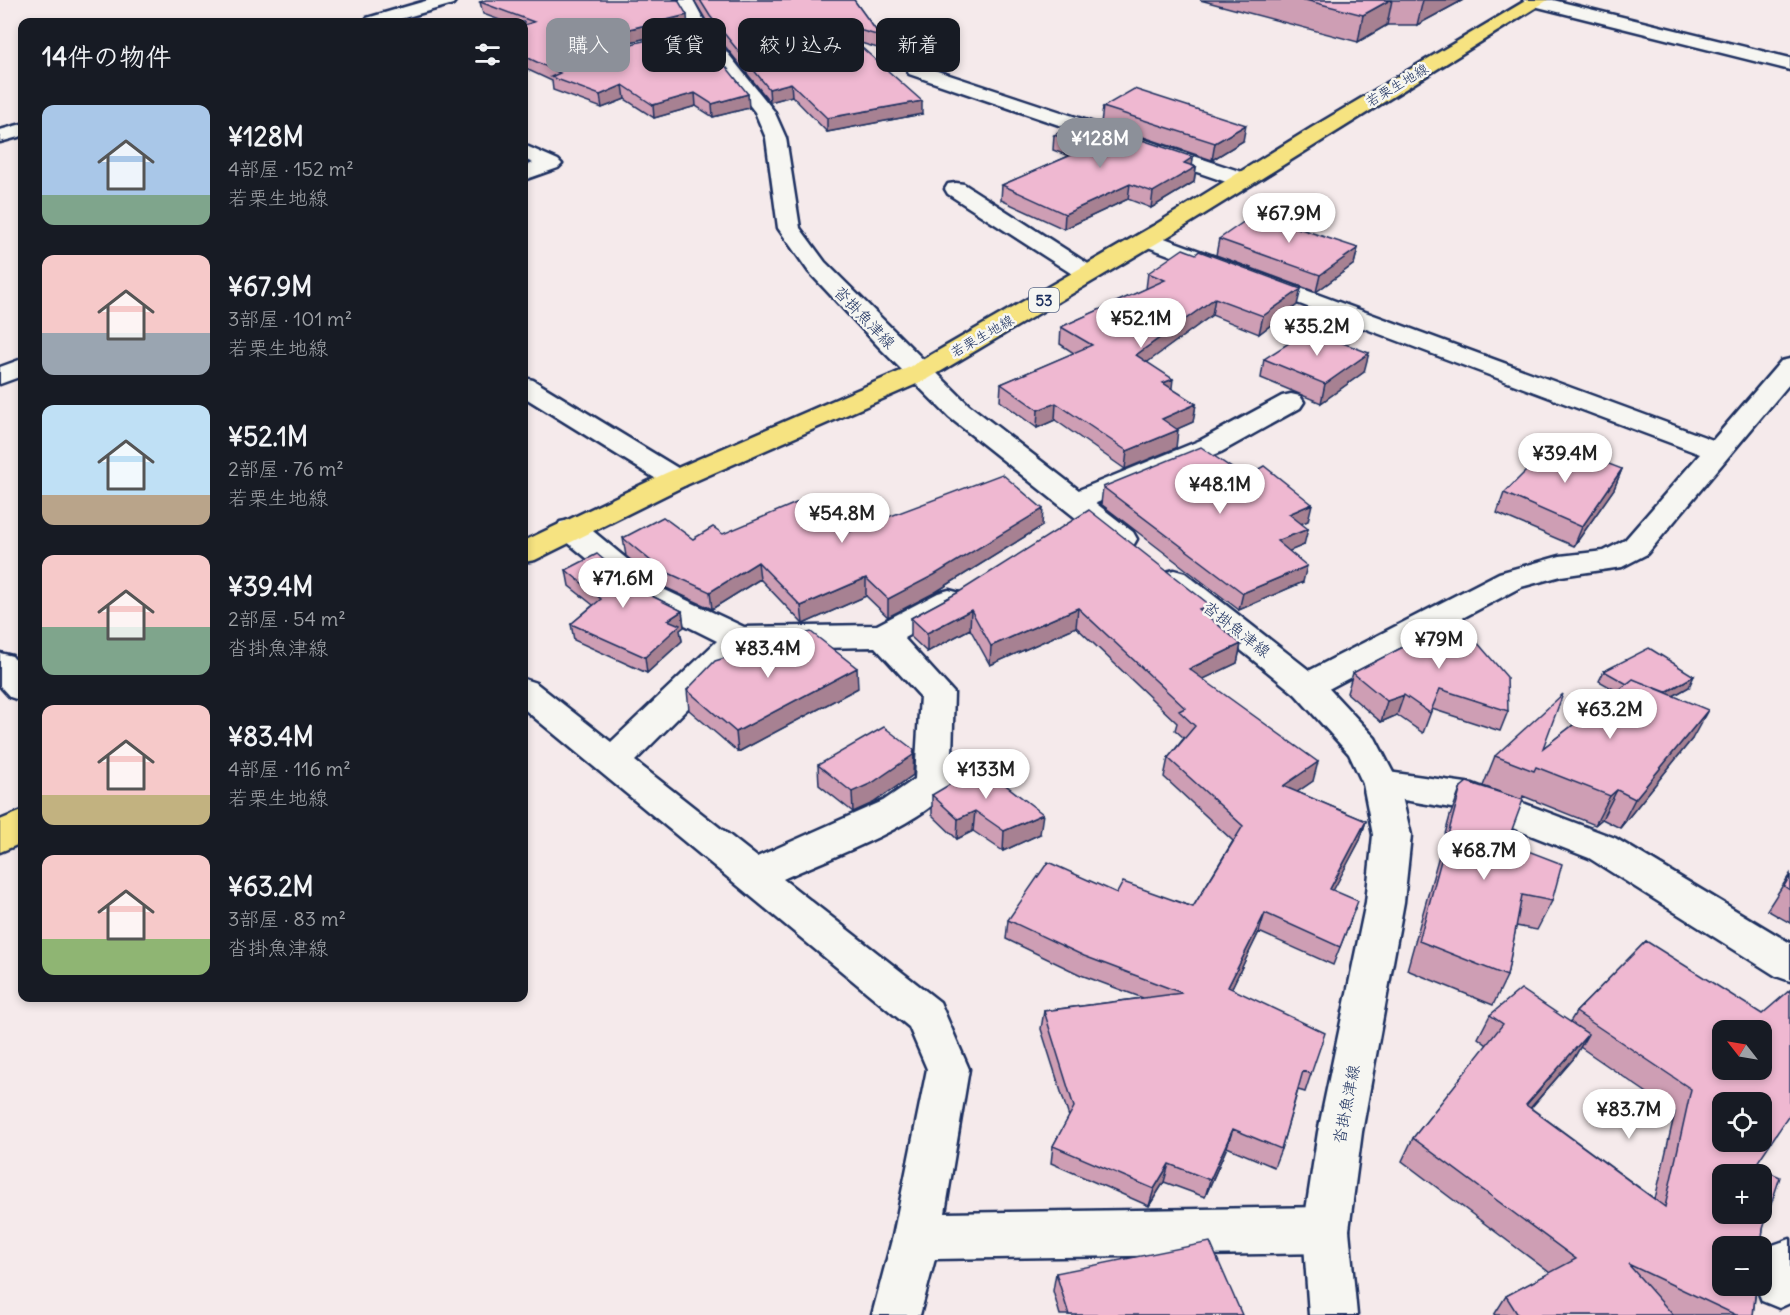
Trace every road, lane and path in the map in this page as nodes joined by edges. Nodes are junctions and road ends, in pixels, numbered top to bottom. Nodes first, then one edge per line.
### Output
1 (447, 0) edge
2 (684, 0) edge
3 (1536, 0) edge
4 (372, 4) dead end
5 (397, 15) junction
6 (387, 18) edge
7 (694, 18) edge
8 (726, 63) edge
9 (1790, 64) edge
10 (922, 72) edge
11 (18, 130) edge
12 (0, 136) edge
13 (528, 153) edge
14 (528, 173) edge
15 (1243, 180) junction
16 (956, 189) dead end
17 (1148, 239) junction
18 (1088, 274) junction
19 (18, 369) edge
20 (919, 373) junction
21 (0, 376) edge
22 (1787, 376) edge
23 (528, 388) edge
24 (1291, 402) dead end
25 (1718, 451) junction
26 (676, 479) junction
27 (1074, 515) junction
28 (571, 530) junction
29 (528, 550) edge
30 (975, 583) edge
31 (883, 636) junction
32 (739, 638) junction
33 (0, 664) edge
34 (18, 684) edge
35 (1307, 686) junction
36 (528, 694) edge
37 (612, 763) junction
38 (1381, 784) junction
39 (18, 827) edge
40 (0, 838) edge
41 (752, 876) junction
42 (1790, 964) edge
43 (1326, 1230) junction
44 (917, 1236) junction
45 (896, 1315) edge
46 (1333, 1315) edge

1 - 5 street
2 - 7 street, 沓掛魚津線
3 - 9 street
3 - 15 main road, 若栗生地線 / 53
4 - 5 street
5 - 6 street
8 - 20 street, 沓掛魚津線
10 - 15 street
11 - 12 street
13 - 14 street
15 - 17 main road, 若栗生地線 / 53
16 - 18 street
17 - 18 main road, 若栗生地線 / 53
17 - 25 street
18 - 20 main road, 若栗生地線 / 53
19 - 21 street
20 - 26 main road, 若栗生地線 / 53
20 - 27 street, 沓掛魚津線
22 - 25 street
23 - 26 street
24 - 27 street
25 - 35 street
26 - 28 main road, 若栗生地線 / 53
27 - 35 street, 沓掛魚津線
28 - 29 main road, 若栗生地線 / 53
28 - 32 street
30 - 31 street
31 - 32 street
31 - 41 street
32 - 37 street
33 - 34 street
35 - 38 street, 沓掛魚津線
36 - 37 street
37 - 41 street
38 - 42 street
38 - 43 street, 沓掛魚津線
39 - 40 main road
41 - 44 street
43 - 44 street
43 - 46 street, 沓掛魚津線
44 - 45 street

